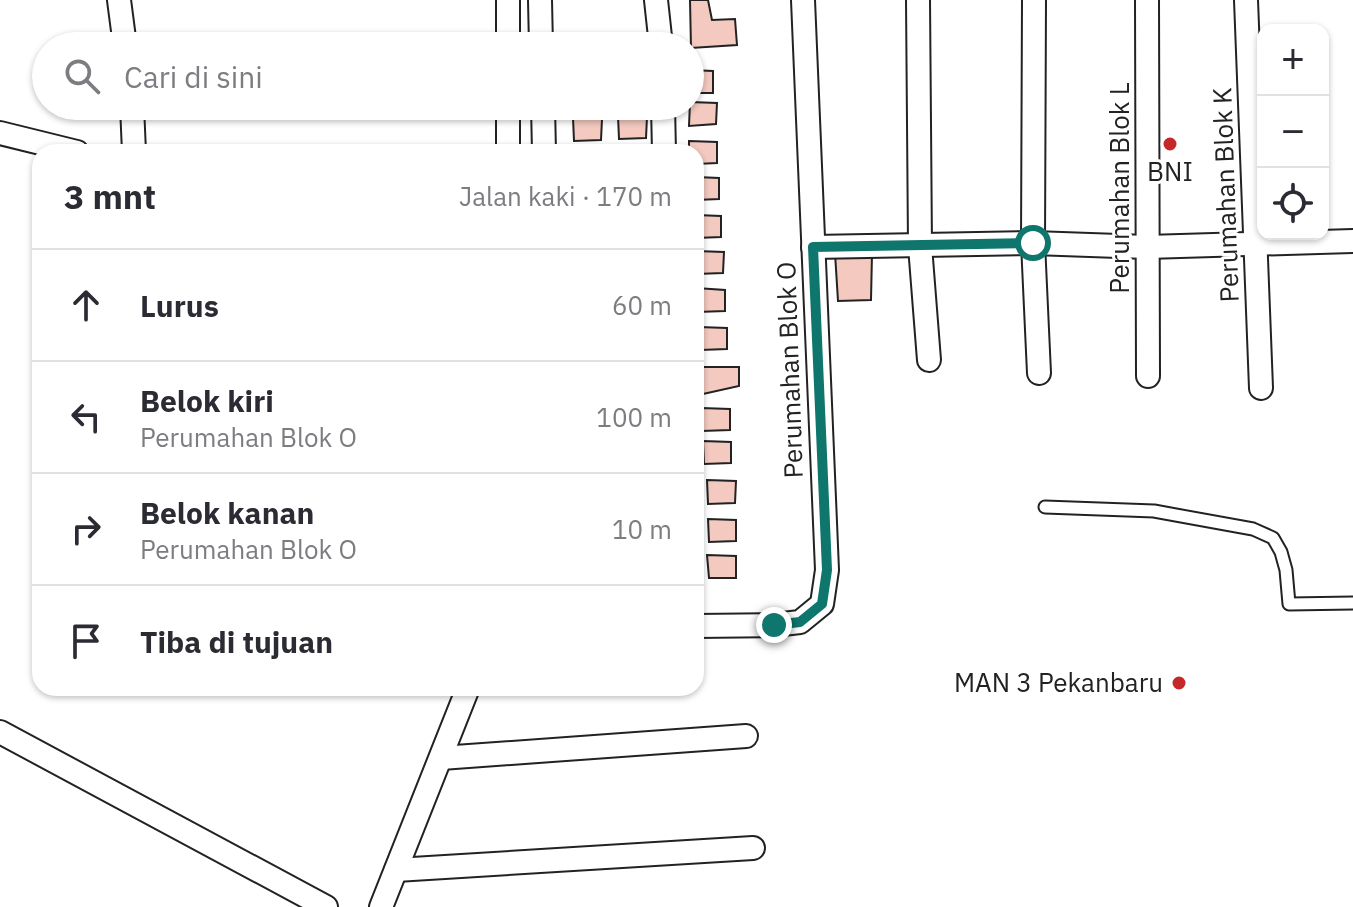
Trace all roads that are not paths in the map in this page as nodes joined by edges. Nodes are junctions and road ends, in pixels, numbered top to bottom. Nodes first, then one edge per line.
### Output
1 (119, 0) edge
2 (508, 0) edge
3 (540, 0) edge
4 (656, 0) edge
5 (803, 0) edge
6 (918, 0) edge
7 (1034, 0) edge
8 (1147, 0) edge
9 (1246, 0) edge
10 (123, 32) edge
11 (508, 32) edge
12 (541, 32) edge
13 (659, 32) edge
14 (133, 120) edge
15 (508, 120) edge
16 (543, 120) edge
17 (663, 120) edge
18 (0, 133) edge
19 (45, 144) edge
20 (134, 144) edge
21 (508, 144) edge
22 (544, 144) edge
23 (664, 144) edge
24 (1353, 241) edge
25 (1256, 242) junction
26 (1033, 243) junction
27 (920, 246) junction
28 (813, 247) junction
29 (1147, 247) junction
30 (929, 360) dead end
31 (1039, 373) dead end
32 (1148, 376) dead end
33 (1261, 388) dead end
34 (1045, 507) dead end
35 (1353, 603) edge
36 (704, 626) edge
37 (465, 696) edge
38 (0, 732) edge
39 (746, 736) dead end
40 (441, 758) junction
41 (753, 848) dead end
42 (396, 870) junction
43 (326, 907) edge
44 (381, 907) edge

1 - 10 street
2 - 11 street
3 - 12 street
4 - 13 street
5 - 28 street, Perumahan Blok O
6 - 27 street
7 - 26 street
8 - 29 street, Perumahan Blok L
9 - 25 street, Perumahan Blok K
14 - 20 street
15 - 21 street
16 - 22 street
17 - 23 street
18 - 19 street
24 - 25 street
25 - 29 street
25 - 33 street, Perumahan Blok K
26 - 27 street
26 - 29 street
26 - 31 street
27 - 28 street
27 - 30 street
28 - 36 street, Perumahan Blok O
29 - 32 street, Perumahan Blok L
34 - 35 lane
37 - 40 street
38 - 43 street
39 - 40 street
40 - 42 street
41 - 42 street
42 - 44 street

